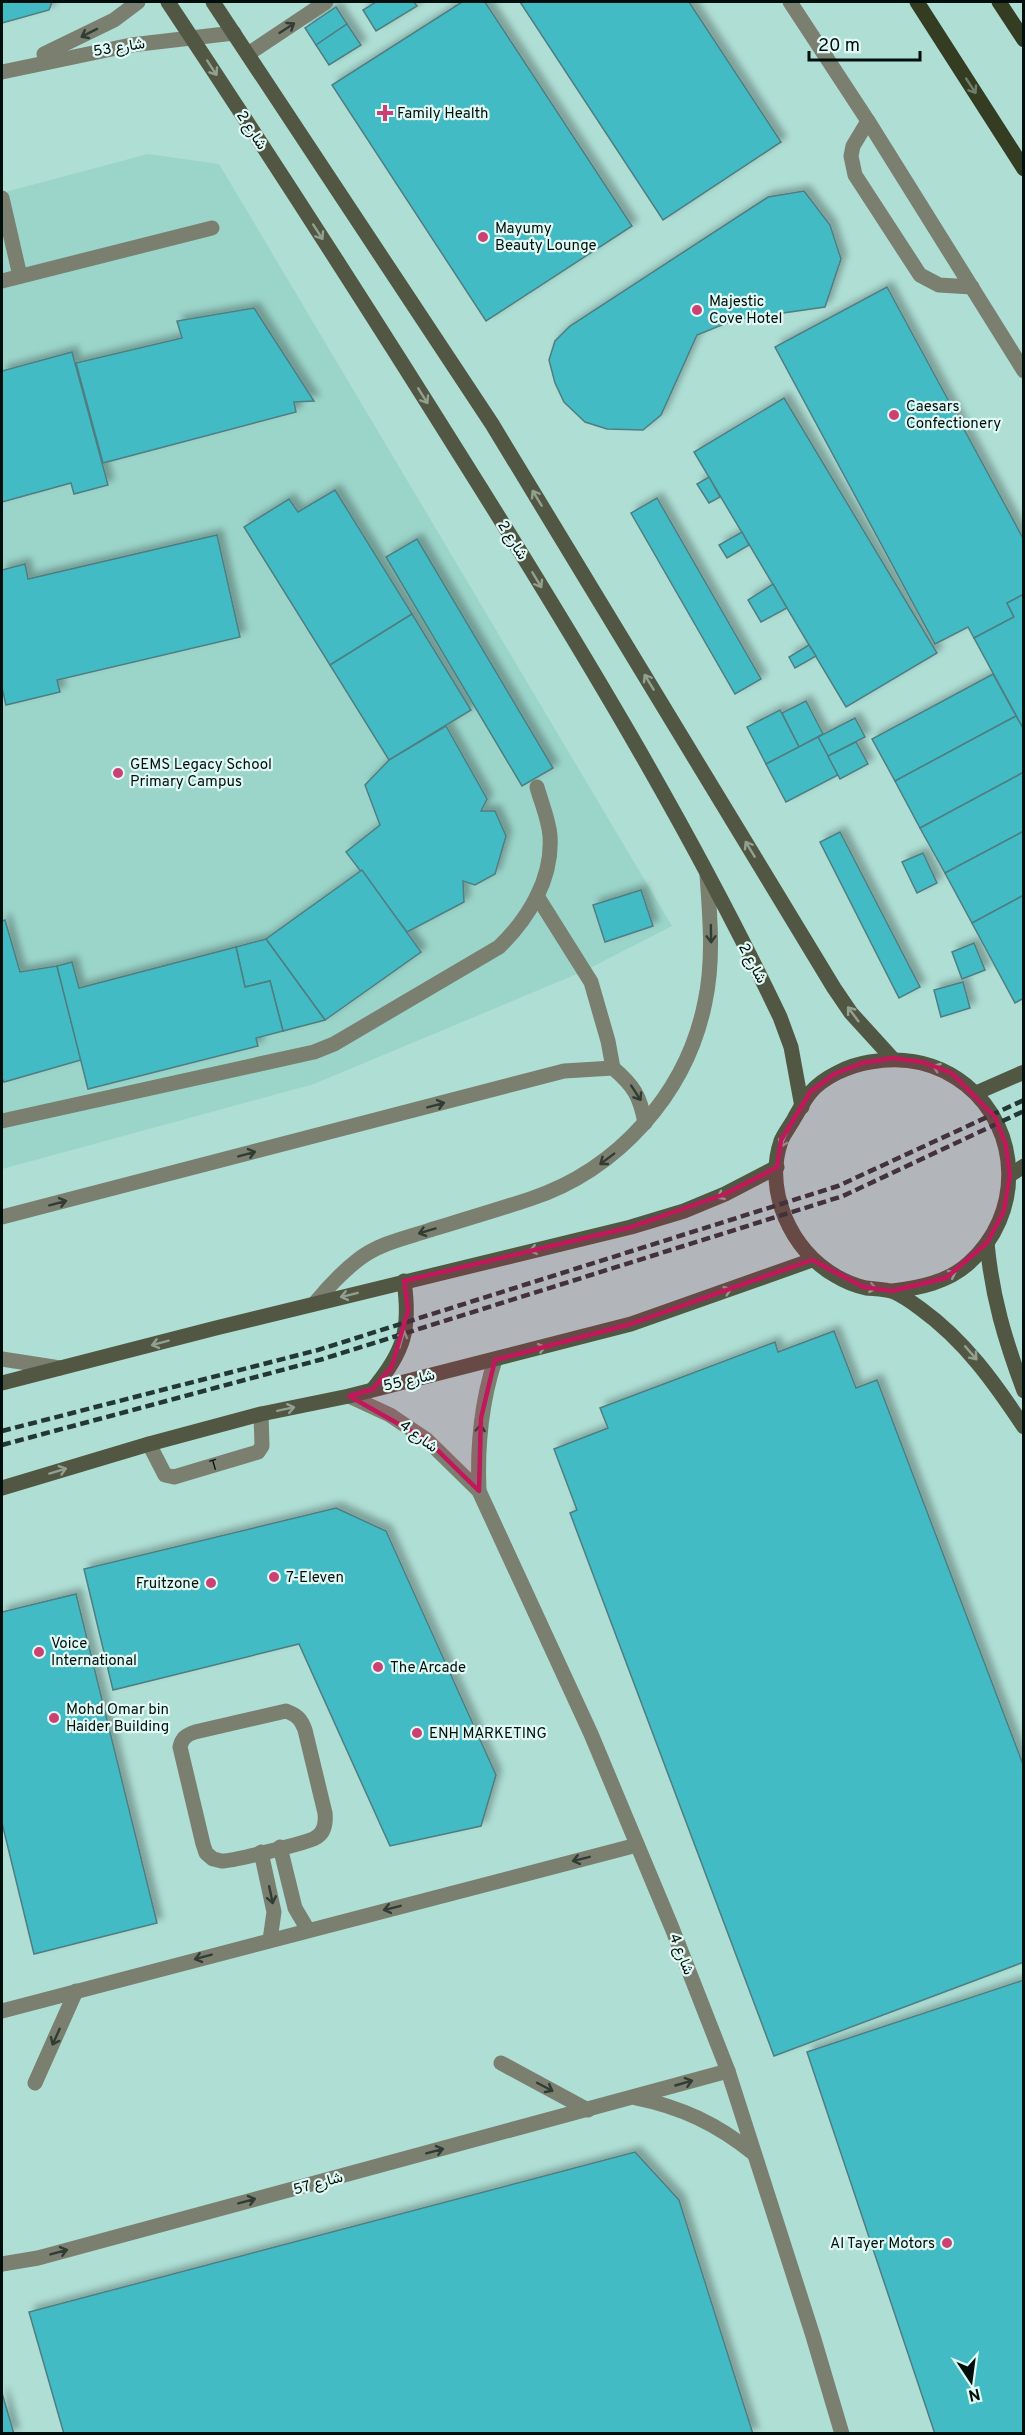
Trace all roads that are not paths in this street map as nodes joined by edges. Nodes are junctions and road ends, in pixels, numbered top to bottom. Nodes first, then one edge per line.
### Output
1 (138, 2) edge
2 (168, 2) edge
3 (213, 2) edge
4 (326, 2) edge
5 (789, 2) edge
6 (916, 2) edge
7 (999, 2) edge
8 (234, 33) junction
9 (192, 37) junction
10 (1023, 39) edge
11 (248, 54) junction
12 (3, 71) edge
13 (868, 121) junction
14 (1023, 169) edge
15 (2, 198) edge
16 (212, 228) dead end
17 (20, 276) junction
18 (2, 281) edge
19 (972, 287) junction
20 (1023, 371) edge
21 (537, 787) dead end
22 (707, 875) junction
23 (537, 896) junction
24 (892, 1058) junction
25 (613, 1068) junction
26 (1023, 1072) edge
27 (976, 1093) junction
28 (802, 1107) junction
29 (2, 1121) edge
30 (645, 1123) junction
31 (1023, 1166) edge
32 (777, 1167) junction
33 (1010, 1175) junction
34 (2, 1217) edge
35 (987, 1243) junction
36 (812, 1260) junction
37 (404, 1281) junction
38 (892, 1291) junction
39 (315, 1304) junction
40 (2, 1359) edge
41 (495, 1360) junction
42 (66, 1368) junction
43 (2, 1383) edge
44 (373, 1389) junction
45 (1023, 1390) edge
46 (349, 1396) junction
47 (261, 1414) junction
48 (1023, 1427) edge
49 (149, 1444) junction
50 (2, 1488) edge
51 (479, 1491) junction
52 (637, 1845) junction
53 (280, 1847) junction
54 (261, 1852) junction
55 (308, 1930) junction
56 (270, 1940) junction
57 (76, 1991) junction
58 (2, 2011) edge
59 (501, 2063) dead end
60 (728, 2071) junction
61 (35, 2083) dead end
62 (633, 2098) junction
63 (588, 2110) junction
64 (753, 2153) junction
65 (2, 2264) edge
66 (842, 2433) edge

1 -> 12 street, شارع 53
2 - 9 street, شارع 2
3 - 8 street
11 -> 4 street
5 - 13 street
6 -> 14 main road
7 - 10 main road
8 - 9 street, شارع 53
8 - 11 street
9 - 12 street, شارع 53
9 -> 22 street, شارع 2
24 -> 11 street
13 - 19 street
13 - 19 street
15 - 17 street
16 - 17 street
17 - 18 street
19 - 20 street
21 - 23 street
22 - 28 street, شارع 2
22 -> 30 street
23 - 25 street
23 - 29 street
27 -> 24 street
24 - 28 street
25 -> 30 street
34 -> 25 street
26 - 27 street
27 - 33 street
28 -> 32 street
30 -> 39 street
31 - 33 street
32 - 36 street
32 -> 37 street
33 - 35 street
38 -> 35 street
35 - 45 street
36 -> 38 street
41 -> 36 street, شارع 55
37 -> 39 street
44 -> 37 street
38 -> 48 street
39 -> 42 street
40 - 42 street
41 - 44 street, شارع 55
51 -> 41 street, شارع 4
42 - 43 street
44 - 46 street, شارع 55
47 -> 46 street, شارع 55
46 - 51 street, شارع 4
47 - 49 street, شارع 55
47 - 49 street, T
50 -> 49 street, شارع 55
51 - 52 street, شارع 4
52 -> 55 street
52 - 60 street, شارع 4
53 - 54 street
53 - 54 street
53 - 55 street
54 -> 56 street
55 - 56 street
56 -> 57 street
57 - 58 street
57 -> 61 street
59 -> 63 street
62 -> 60 street, شارع 57
60 - 64 street, شارع 4
62 - 63 street, شارع 57
62 - 64 street, شارع 57
65 -> 63 street, شارع 57
64 - 66 street, شارع 4

